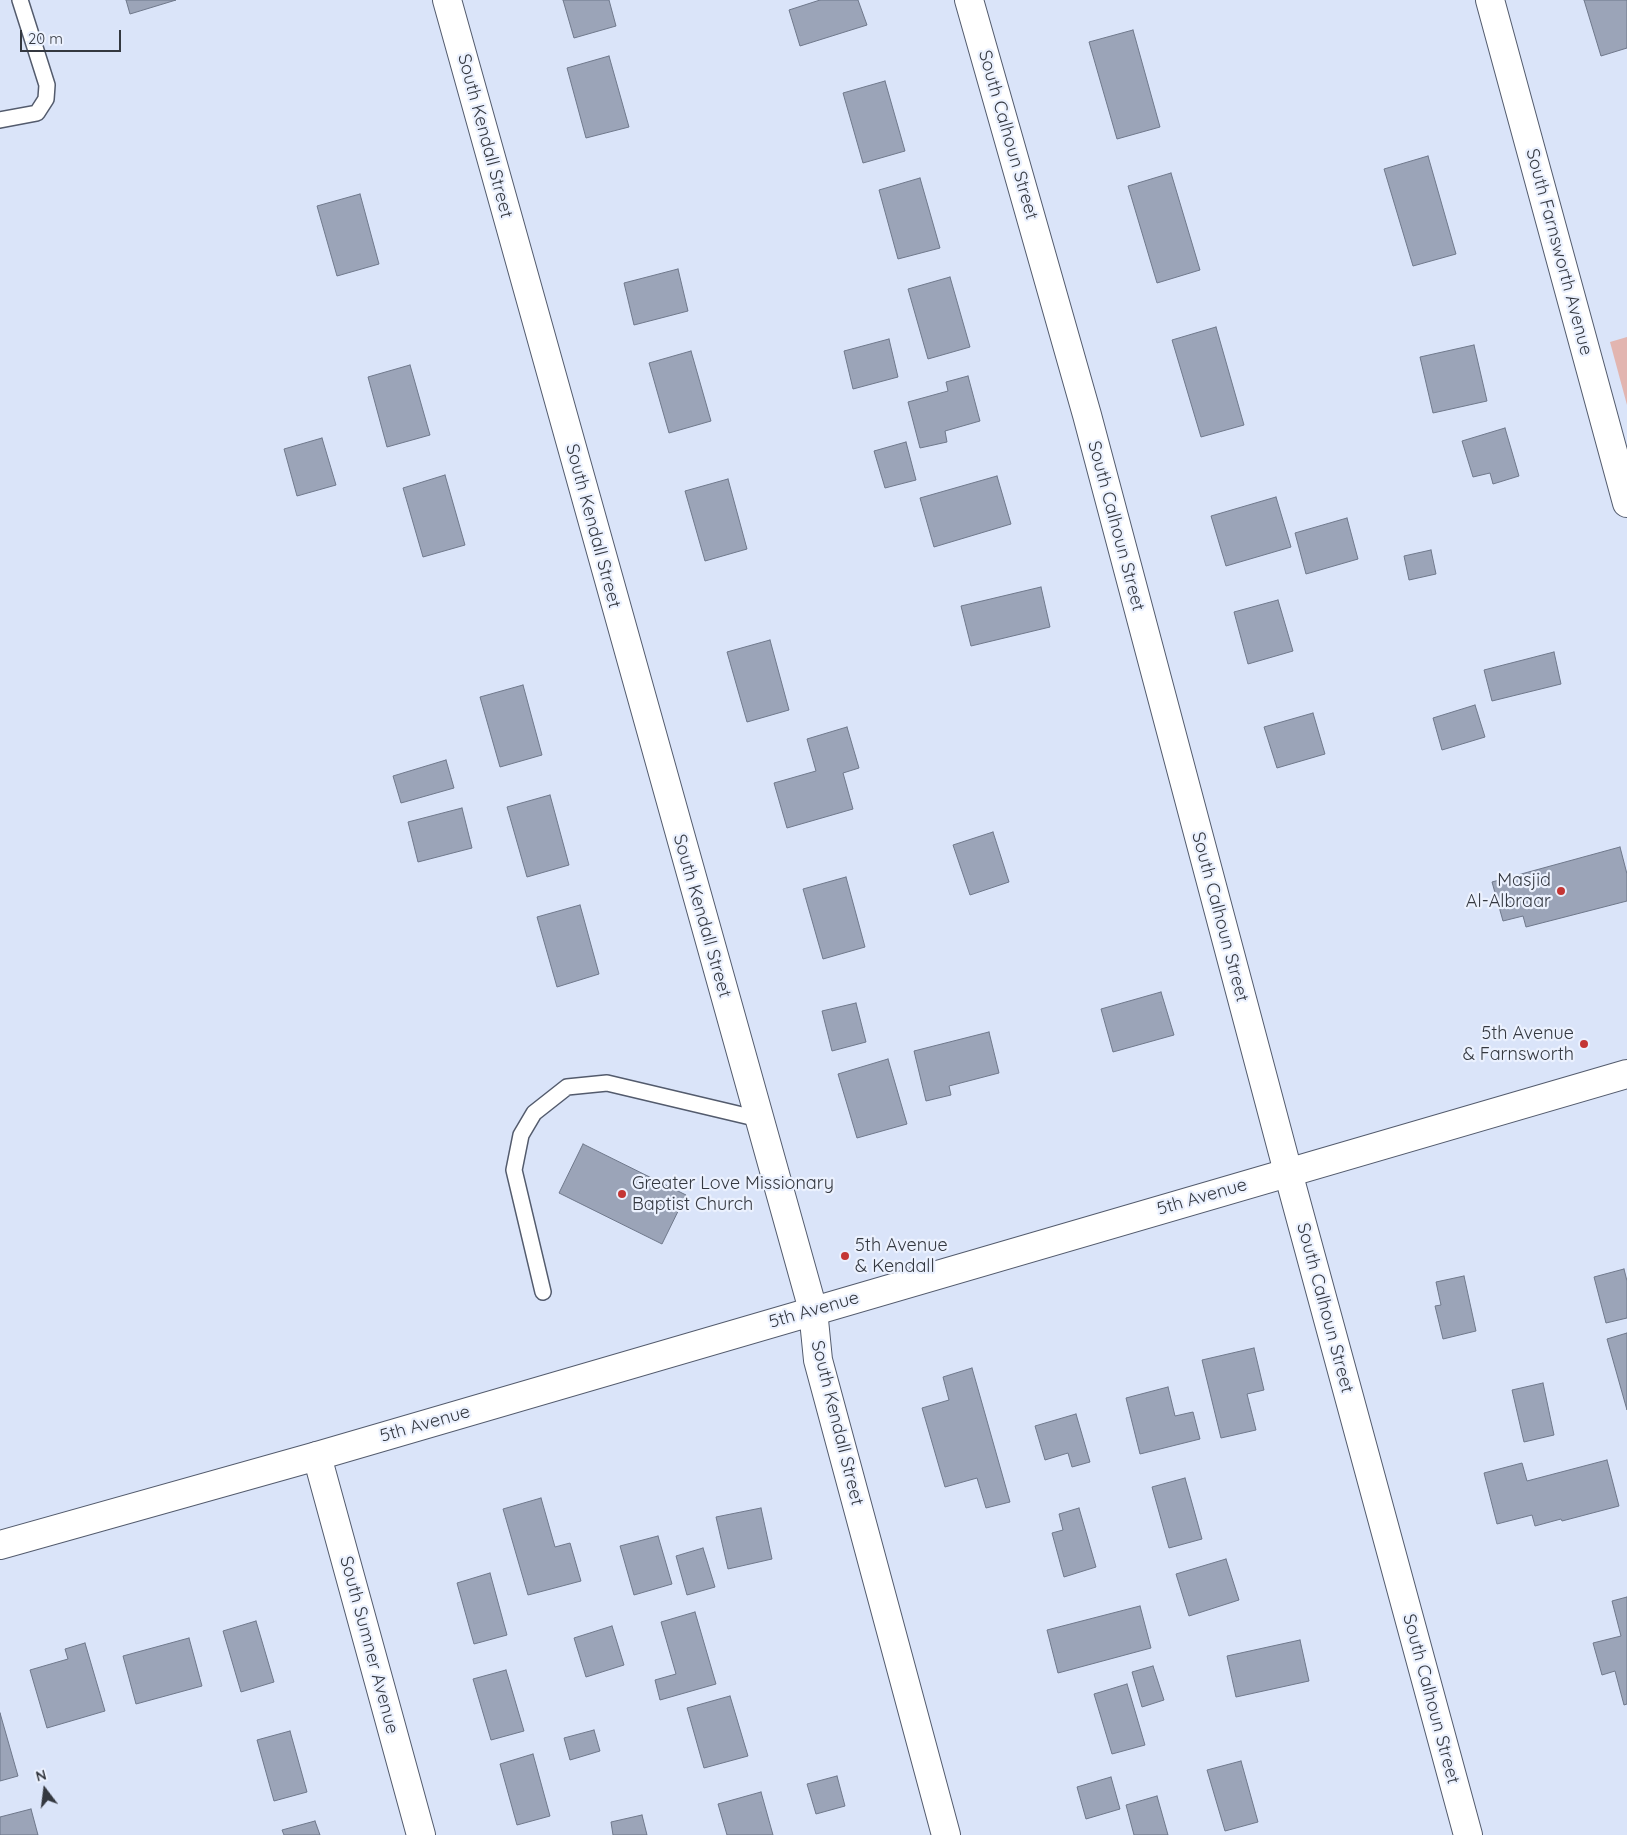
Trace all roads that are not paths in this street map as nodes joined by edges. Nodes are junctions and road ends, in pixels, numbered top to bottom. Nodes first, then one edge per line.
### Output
1 (20, 0) edge
2 (447, 0) edge
3 (969, 0) edge
4 (1490, 0) edge
5 (0, 120) edge
6 (1627, 503) edge
7 (1627, 1074) edge
8 (759, 1119) junction
9 (1288, 1172) junction
10 (543, 1292) dead end
11 (813, 1310) junction
12 (317, 1456) junction
13 (0, 1545) edge
14 (421, 1835) edge
15 (946, 1835) edge
16 (1468, 1835) edge

1 - 5 lane
2 - 8 street, South Kendall Street
3 - 9 street, South Calhoun Street
4 - 6 street, South Farnsworth Avenue
7 - 9 street, 5th Avenue
8 - 10 lane
8 - 11 street, South Kendall Street
9 - 11 street, 5th Avenue
9 - 16 street, South Calhoun Street
11 - 12 street, 5th Avenue
11 - 15 street, South Kendall Street
12 - 13 street, 5th Avenue
12 - 14 street, South Sumner Avenue

